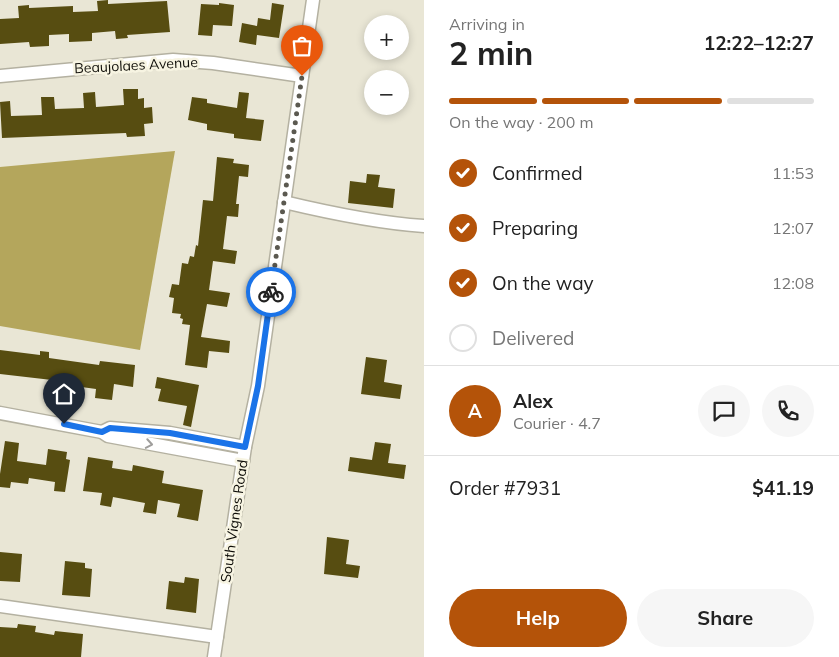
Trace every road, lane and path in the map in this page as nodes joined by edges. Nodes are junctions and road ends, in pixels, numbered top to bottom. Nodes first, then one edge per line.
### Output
1 (313, 0) edge
2 (0, 76) edge
3 (302, 76) junction
4 (284, 202) junction
5 (424, 226) edge
6 (0, 413) edge
7 (102, 432) junction
8 (245, 447) junction
9 (243, 461) junction
10 (0, 606) edge
11 (217, 637) junction
12 (214, 657) edge

1 - 3 street, South Vignes Road
2 - 3 street, Beaujolaes Avenue
3 - 4 street, South Vignes Road
4 - 5 street
4 - 8 street, South Vignes Road
6 - 7 street
7 - 8 street
7 -> 9 street
8 - 9 street, South Vignes Road
9 - 11 street, South Vignes Road
10 - 11 street
11 - 12 street, South Vignes Road

